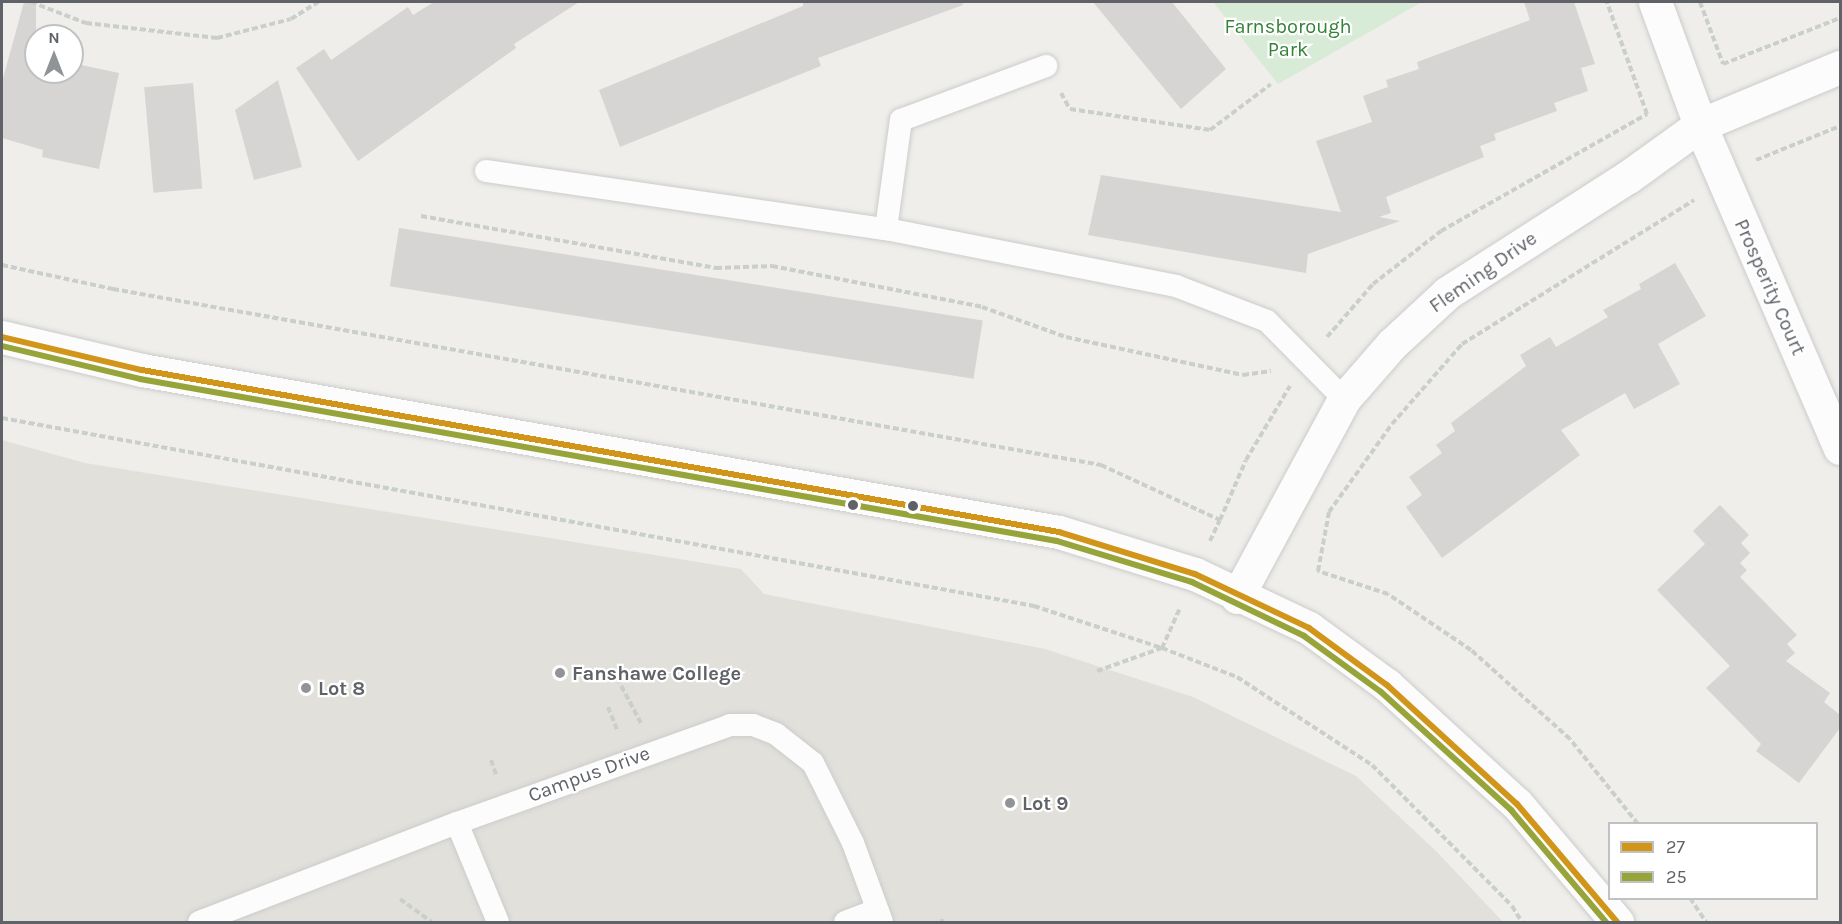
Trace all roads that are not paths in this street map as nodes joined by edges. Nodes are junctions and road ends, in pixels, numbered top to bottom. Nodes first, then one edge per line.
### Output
1 (1655, 2) edge
2 (1046, 66) road end
3 (1840, 67) edge
4 (1700, 125) junction
5 (486, 171) dead end
6 (886, 229) junction
7 (2, 337) edge
8 (1344, 399) junction
9 (1840, 448) edge
10 (1237, 597) junction
11 (457, 823) junction
12 (879, 916) edge
13 (199, 922) edge
14 (498, 922) edge
15 (845, 922) edge
16 (1617, 922) edge

1 - 4 street, Prosperity Court
2 - 6 lane
3 - 4 street, Fleming Drive
4 - 8 street, Fleming Drive
4 - 9 street, Prosperity Court
5 - 6 lane
6 - 8 lane
7 - 10 street
8 - 10 street, Fleming Drive
10 - 16 street
11 - 12 lane, Campus Drive
11 - 13 lane, Campus Drive
11 - 14 lane
12 - 15 lane

